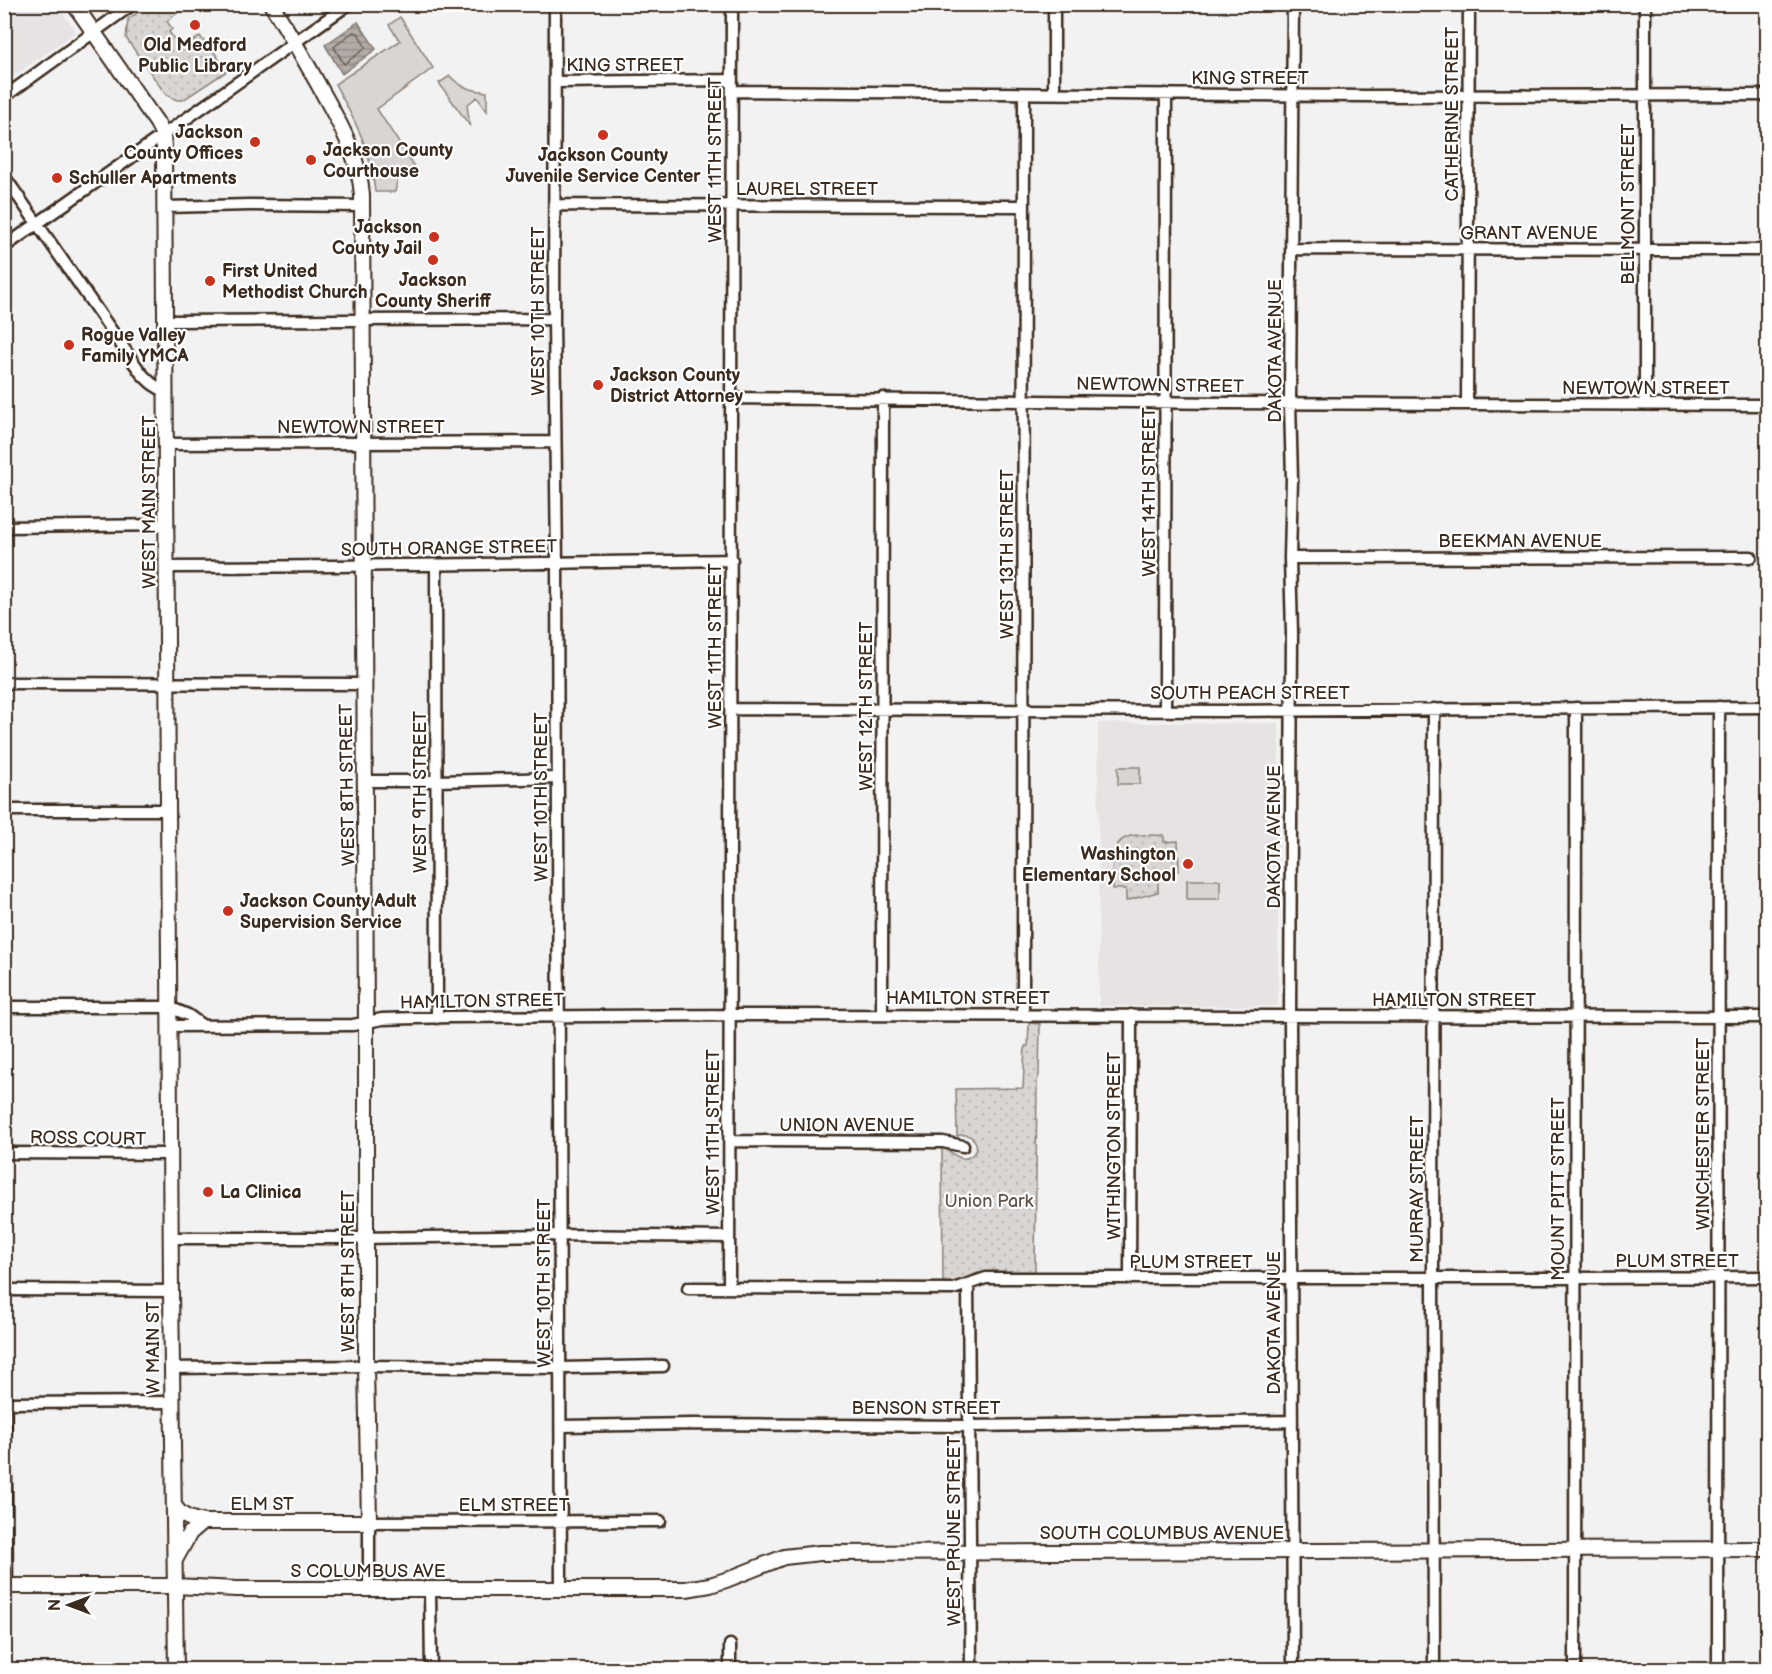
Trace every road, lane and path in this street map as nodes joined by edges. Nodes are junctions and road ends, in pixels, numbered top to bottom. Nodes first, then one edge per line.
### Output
1 (74, 4) edge
2 (133, 4) edge
3 (271, 4) edge
4 (349, 4) edge
5 (555, 4) edge
6 (732, 4) edge
7 (1054, 4) edge
8 (1293, 4) edge
9 (1469, 4) edge
10 (1645, 4) edge
11 (94, 33) junction
12 (295, 43) junction
13 (555, 82) junction
14 (732, 86) junction
15 (1024, 94) junction
16 (1054, 94) junction
17 (1166, 94) junction
18 (1292, 95) junction
19 (1469, 95) junction
20 (1645, 95) junction
21 (1767, 95) edge
22 (4, 98) edge
23 (163, 135) junction
24 (4, 177) edge
25 (555, 205) junction
26 (362, 206) junction
27 (732, 206) junction
28 (1024, 206) junction
29 (165, 207) junction
30 (38, 224) junction
31 (4, 247) edge
32 (1291, 249) junction
33 (1468, 250) junction
34 (1645, 250) junction
35 (1767, 250) edge
36 (554, 319) junction
37 (362, 320) junction
38 (166, 321) junction
39 (166, 391) junction
40 (732, 398) junction
41 (883, 398) junction
42 (1023, 400) junction
43 (1165, 402) junction
44 (1290, 403) junction
45 (1467, 403) junction
46 (1645, 404) junction
47 (1767, 405) edge
48 (555, 442) junction
49 (166, 444) junction
50 (363, 444) junction
51 (168, 525) junction
52 (4, 527) edge
53 (1751, 557) dead end
54 (1290, 558) junction
55 (732, 560) junction
56 (557, 563) junction
57 (364, 566) junction
58 (436, 566) junction
59 (167, 567) junction
60 (4, 683) edge
61 (168, 683) junction
62 (364, 684) junction
63 (1719, 707) junction
64 (1767, 707) edge
65 (1576, 708) junction
66 (732, 709) junction
67 (1434, 709) junction
68 (882, 710) junction
69 (1023, 710) junction
70 (1165, 710) junction
71 (1291, 710) junction
72 (558, 778) junction
73 (365, 781) junction
74 (437, 781) junction
75 (4, 810) edge
76 (168, 810) junction
77 (4, 1007) edge
78 (169, 1007) junction
79 (882, 1014) junction
80 (1023, 1014) junction
81 (730, 1015) junction
82 (1131, 1015) junction
83 (1290, 1015) junction
84 (1719, 1016) junction
85 (560, 1017) junction
86 (1434, 1017) junction
87 (1575, 1017) junction
88 (1767, 1017) edge
89 (436, 1018) junction
90 (366, 1022) junction
91 (169, 1026) junction
92 (203, 1026) junction
93 (730, 1141) junction
94 (963, 1146) dead end
95 (4, 1153) edge
96 (170, 1154) junction
97 (560, 1235) junction
98 (729, 1237) junction
99 (171, 1238) junction
100 (366, 1238) junction
101 (1719, 1277) junction
102 (1767, 1277) edge
103 (1130, 1278) junction
104 (1291, 1278) junction
105 (1433, 1278) junction
106 (1575, 1278) junction
107 (968, 1284) junction
108 (688, 1288) dead end
109 (729, 1288) junction
110 (4, 1290) edge
111 (171, 1291) junction
112 (366, 1366) junction
113 (663, 1366) dead end
114 (171, 1368) junction
115 (560, 1368) junction
116 (172, 1402) junction
117 (5, 1403) edge
118 (1291, 1421) junction
119 (561, 1426) junction
120 (970, 1426) junction
121 (174, 1506) junction
122 (203, 1521) junction
123 (562, 1521) junction
124 (660, 1521) dead end
125 (369, 1522) junction
126 (1767, 1549) edge
127 (1292, 1550) junction
128 (1575, 1550) junction
129 (1718, 1550) junction
130 (1434, 1551) junction
131 (970, 1552) junction
132 (175, 1560) junction
133 (5, 1586) edge
134 (175, 1586) junction
135 (561, 1588) junction
136 (369, 1589) junction
137 (430, 1589) junction
138 (730, 1645) dead end
139 (176, 1670) edge
140 (431, 1670) edge
141 (730, 1670) edge
142 (971, 1670) edge
143 (1293, 1670) edge
144 (1434, 1670) edge
145 (1575, 1670) edge
146 (1718, 1670) edge

1 - 11 main road, WEST MAIN STREET
2 - 11 street
3 - 12 main road, WEST 8TH STREET
4 - 12 street
5 - 13 street, WEST 10TH STREET
6 - 14 street, WEST 11TH STREET
7 - 16 street
8 - 18 street, DAKOTA AVENUE
9 - 19 street, CATHERINE STREET
10 - 20 street, BELMONT STREET
11 - 22 street
11 - 23 main road, WEST MAIN STREET
12 - 23 street
12 - 26 main road, WEST 8TH STREET
13 - 14 street, KING STREET
13 - 25 street, WEST 10TH STREET
14 - 15 street, KING STREET
14 - 27 street, WEST 11TH STREET
15 - 16 street, KING STREET
15 - 28 street, WEST 13TH STREET
16 - 17 street, KING STREET
17 - 18 street, KING STREET
17 - 43 street, WEST 14TH STREET
18 - 19 street, KING STREET
18 - 32 street, DAKOTA AVENUE
19 - 20 street, KING STREET
19 - 33 street, CATHERINE STREET
20 - 21 street, KING STREET
20 - 34 street, BELMONT STREET
23 - 29 main road, WEST MAIN STREET
23 - 30 street
24 - 30 street
25 - 27 street, LAUREL STREET
25 - 36 street, WEST 10TH STREET
26 - 29 street
26 - 37 main road, WEST 8TH STREET
27 - 28 street, LAUREL STREET
27 - 40 street, WEST 11TH STREET
28 - 42 street, WEST 13TH STREET
29 - 38 main road, WEST MAIN STREET
30 - 31 street
30 - 39 street
32 - 33 street, GRANT AVENUE
32 - 44 street, DAKOTA AVENUE
33 - 34 street, GRANT AVENUE
33 - 45 street, CATHERINE STREET
34 - 35 street, GRANT AVENUE
34 - 46 street, BELMONT STREET
36 - 37 street
36 - 48 street, WEST 10TH STREET
37 - 38 street
37 - 50 main road, WEST 8TH STREET
38 - 39 main road, WEST MAIN STREET
39 - 49 main road, WEST MAIN STREET
40 - 41 street, NEWTOWN STREET
40 - 55 street, WEST 11TH STREET
41 - 42 street, NEWTOWN STREET
41 - 68 street, WEST 12TH STREET
42 - 43 street, NEWTOWN STREET
42 - 69 street, WEST 13TH STREET
43 - 44 street, NEWTOWN STREET
43 - 70 street, WEST 14TH STREET
44 - 45 street, NEWTOWN STREET
44 - 54 street, DAKOTA AVENUE
45 - 46 street, NEWTOWN STREET
46 - 47 street, NEWTOWN STREET
48 - 50 street, NEWTOWN STREET
48 - 56 street, WEST 10TH STREET
49 - 50 street, NEWTOWN STREET
49 - 51 main road, WEST MAIN STREET
50 - 57 main road, WEST 8TH STREET
51 - 52 street
51 - 59 main road, WEST MAIN STREET
53 - 54 street, BEEKMAN AVENUE
54 - 71 street, DAKOTA AVENUE
55 - 56 street, SOUTH ORANGE STREET
55 - 66 street, WEST 11TH STREET
56 - 58 street, SOUTH ORANGE STREET
56 - 72 street, WEST 10TH STREET
57 - 58 street, SOUTH ORANGE STREET
57 - 59 street, SOUTH ORANGE STREET
57 - 62 main road, WEST 8TH STREET
58 - 74 street, WEST 9TH STREET
59 - 61 main road, WEST MAIN STREET
60 - 61 street
61 - 62 street
61 - 76 main road, WEST MAIN STREET
62 - 73 main road, WEST 8TH STREET
63 - 64 street, SOUTH PEACH STREET
63 - 65 street, SOUTH PEACH STREET
63 - 84 street, WINCHESTER STREET
65 - 67 street, SOUTH PEACH STREET
65 - 87 street, MOUNT PITT STREET
66 - 68 street, SOUTH PEACH STREET
66 - 81 street, WEST 11TH STREET
67 - 71 street, SOUTH PEACH STREET
67 - 86 street, MURRAY STREET
68 - 69 street, SOUTH PEACH STREET
68 - 79 street, WEST 12TH STREET
69 - 70 street, SOUTH PEACH STREET
69 - 80 street, WEST 13TH STREET
70 - 71 street, SOUTH PEACH STREET
71 - 83 street, DAKOTA AVENUE
72 - 74 street
72 - 85 street, WEST 10TH STREET
73 - 74 street
73 - 90 main road, WEST 8TH STREET
74 - 89 street, WEST 9TH STREET
75 - 76 street
76 - 78 main road, WEST MAIN STREET
77 - 78 street
78 - 91 main road, WEST MAIN STREET
78 - 92 street
79 - 80 street, HAMILTON STREET
79 - 81 street, HAMILTON STREET
80 - 82 street, HAMILTON STREET
81 - 85 street, HAMILTON STREET
81 - 93 street, WEST 11TH STREET
82 - 83 street, HAMILTON STREET
82 - 103 street, WITHINGTON STREET
83 - 86 street, HAMILTON STREET
83 - 104 street, DAKOTA AVENUE
84 - 87 street, HAMILTON STREET
84 - 88 street, HAMILTON STREET
84 - 101 street, WINCHESTER STREET
85 - 89 street, HAMILTON STREET
85 - 97 street, WEST 10TH STREET
86 - 87 street, HAMILTON STREET
86 - 105 street, MURRAY STREET
87 - 106 street, MOUNT PITT STREET
89 - 90 street, HAMILTON STREET
90 - 92 street, HAMILTON STREET
90 - 100 main road, WEST 8TH STREET
91 - 92 street, HAMILTON STREET
91 - 96 main road, W MAIN ST
93 - 94 street, UNION AVENUE
93 - 98 street, WEST 11TH STREET
95 - 96 street, ROSS COURT
96 - 99 main road, W MAIN ST
97 - 98 street
97 - 100 street
97 - 115 street, WEST 10TH STREET
98 - 109 street, WEST 11TH STREET
99 - 100 street
99 - 111 main road, W MAIN ST
100 - 112 main road, WEST 8TH STREET
101 - 102 street, PLUM STREET
101 - 106 street, PLUM STREET
101 - 129 street, WINCHESTER STREET
103 - 104 street, PLUM STREET
103 - 107 street, PLUM STREET
104 - 105 street, PLUM STREET
104 - 118 street, DAKOTA AVENUE
105 - 106 street, PLUM STREET
105 - 130 street, MURRAY STREET
106 - 128 street, MOUNT PITT STREET
107 - 109 street, PLUM STREET
107 - 120 street, WEST PRUNE STREET
108 - 109 street, PLUM STREET
110 - 111 street
111 - 114 main road, W MAIN ST
112 - 114 street
112 - 115 street
112 - 125 main road, WEST 8TH STREET
113 - 115 street
114 - 116 main road, W MAIN ST
115 - 119 street, WEST 10TH STREET
116 - 117 street
116 - 121 main road, W MAIN ST
117 - 133 street
118 - 120 street, BENSON STREET
118 - 127 street, DAKOTA AVENUE
119 - 120 street, BENSON STREET
119 - 123 street, WEST 10TH STREET
120 - 131 street, WEST PRUNE STREET
121 - 122 main road
121 - 132 main road, W MAIN ST
122 - 125 main road, ELM ST
122 - 132 main road
123 - 124 street, ELM STREET
123 - 125 street, ELM STREET
123 - 135 street, WEST 10TH STREET
125 - 136 street, WEST 8TH STREET
126 - 129 main road, SOUTH COLUMBUS AVENUE
127 - 130 main road, SOUTH COLUMBUS AVENUE
127 - 131 main road, SOUTH COLUMBUS AVENUE
127 - 143 street, DAKOTA AVENUE
128 - 129 main road, SOUTH COLUMBUS AVENUE
128 - 130 main road, SOUTH COLUMBUS AVENUE
128 - 145 street, MOUNT PITT STREET
129 - 146 street, WINCHESTER STREET
130 - 144 street, MURRAY STREET
131 - 135 main road, SOUTH COLUMBUS AVENUE
131 - 142 street, WEST PRUNE STREET
132 - 134 main road, W MAIN ST
133 - 134 main road, S COLUMBUS AVE
134 - 136 main road, S COLUMBUS AVE
134 - 139 main road, W MAIN ST
135 - 137 main road, S COLUMBUS AVE
136 - 137 main road, S COLUMBUS AVE
137 - 140 street
138 - 141 street

